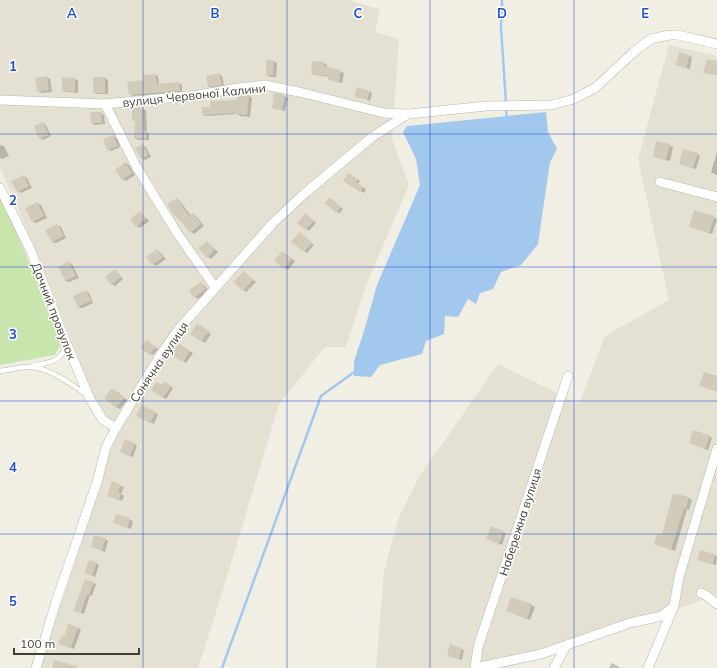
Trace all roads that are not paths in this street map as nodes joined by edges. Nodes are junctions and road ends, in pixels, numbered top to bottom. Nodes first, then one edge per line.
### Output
1 (717, 44) edge
2 (0, 100) edge
3 (106, 104) junction
4 (409, 114) junction
5 (660, 182) dead end
6 (0, 188) edge
7 (717, 197) edge
8 (215, 287) junction
9 (64, 337) junction
10 (27, 367) junction
11 (0, 372) edge
12 (568, 376) dead end
13 (90, 397) junction
14 (116, 428) junction
15 (717, 449) edge
16 (701, 593) dead end
17 (717, 604) edge
18 (674, 606) junction
19 (566, 646) junction
20 (36, 668) edge
21 (475, 668) edge
22 (554, 668) edge
23 (648, 668) edge

1 - 4 street, вулиця Червоної Калини
2 - 3 street, вулиця Червоної Калини
3 - 4 street, вулиця Червоної Калини
3 - 8 street
4 - 8 street, Сонячна вулиця
5 - 7 street
6 - 9 street, Дачний провулок
8 - 14 street, Сонячна вулиця
9 - 10 lane
9 - 13 street, Дачний провулок
10 - 11 lane
10 - 13 lane
12 - 21 street, Набережна вулиця
13 - 14 street, Дачний провулок
14 - 20 street, Сонячна вулиця
15 - 18 street
16 - 17 street
18 - 19 street
18 - 23 street
19 - 21 street
19 - 22 street

